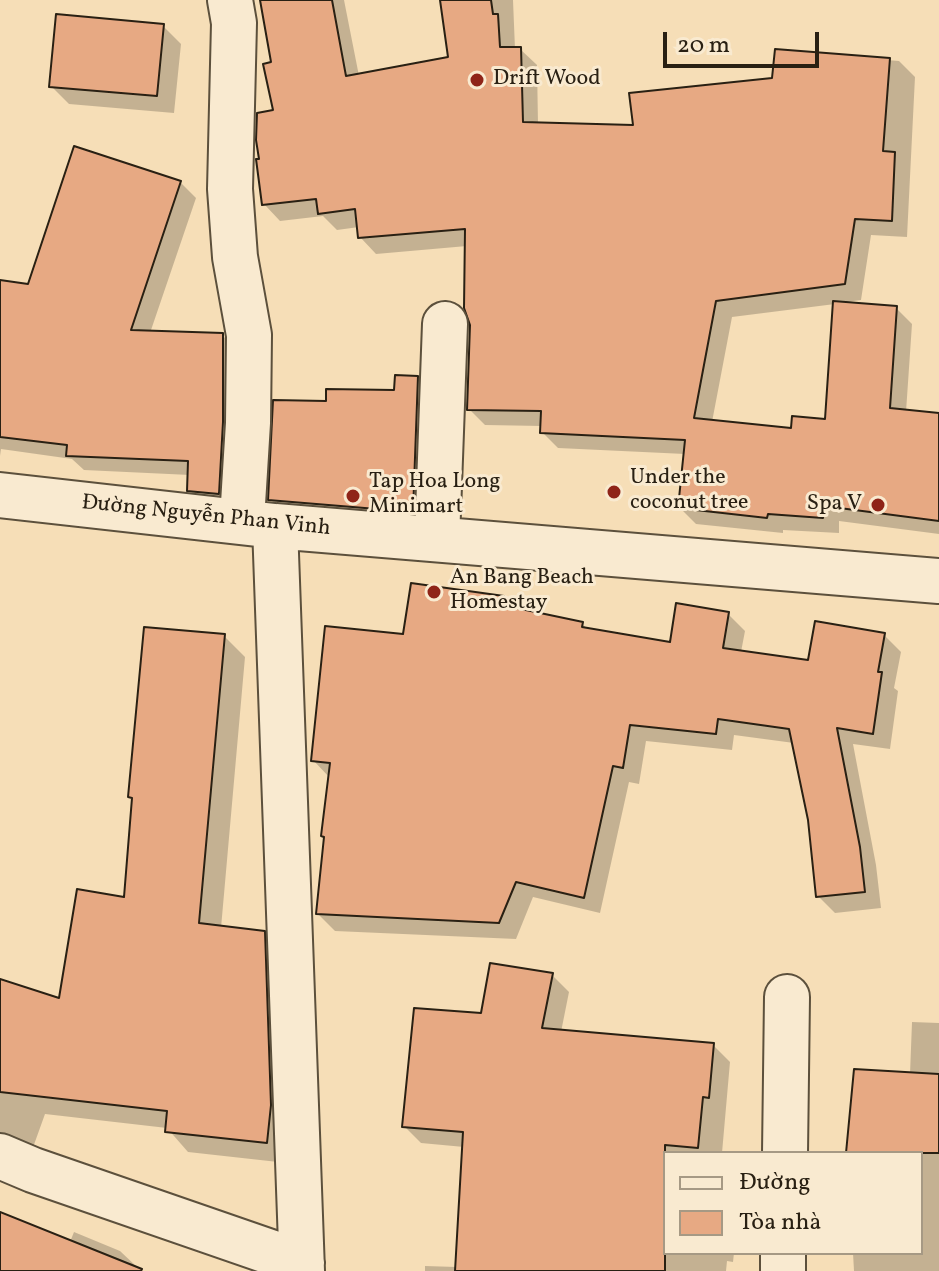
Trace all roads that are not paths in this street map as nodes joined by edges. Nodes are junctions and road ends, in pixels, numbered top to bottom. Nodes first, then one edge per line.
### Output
1 (230, 0) edge
2 (445, 324) dead end
3 (0, 495) edge
4 (258, 523) junction
5 (437, 539) junction
6 (939, 581) edge
7 (787, 997) dead end
8 (785, 1151) edge
9 (0, 1156) edge
10 (302, 1267) edge

1 - 4 street
2 - 5 street
3 - 4 street, Đường Nguyễn Phan Vinh
4 - 5 street, Đường Nguyễn Phan Vinh
4 - 10 street
5 - 6 street, Đường Nguyễn Phan Vinh
7 - 8 street
9 - 10 street

